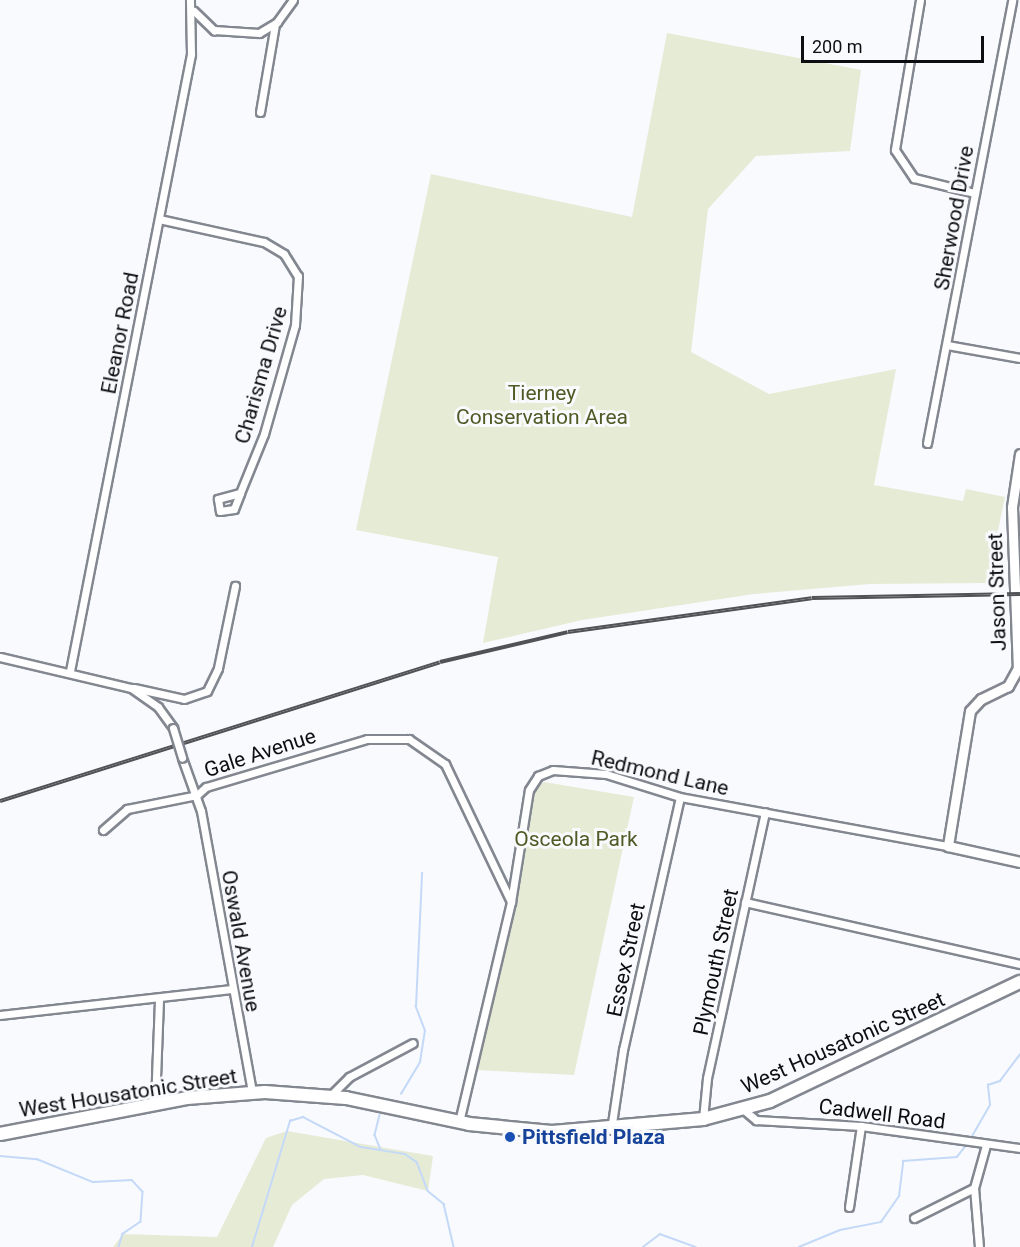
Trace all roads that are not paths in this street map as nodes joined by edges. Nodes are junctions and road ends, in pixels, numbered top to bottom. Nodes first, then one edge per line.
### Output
1 (190, 0) edge
2 (293, 0) edge
3 (920, 0) edge
4 (1012, 0) edge
5 (193, 9) junction
6 (275, 24) junction
7 (260, 112) dead end
8 (975, 193) junction
9 (159, 219) junction
10 (946, 345) junction
11 (1020, 358) edge
12 (927, 442) dead end
13 (1020, 454) edge
14 (240, 493) dead end
15 (235, 586) dead end
16 (0, 657) edge
17 (70, 671) junction
18 (131, 688) junction
19 (197, 795) junction
20 (680, 797) junction
21 (765, 812) junction
22 (103, 830) dead end
23 (948, 846) junction
24 (1020, 862) edge
25 (511, 902) junction
26 (745, 902) junction
27 (1020, 964) edge
28 (1020, 982) edge
29 (233, 989) junction
30 (159, 1001) junction
31 (0, 1016) edge
32 (413, 1043) dead end
33 (252, 1093) junction
34 (330, 1095) junction
35 (155, 1104) junction
36 (744, 1110) junction
37 (703, 1119) junction
38 (459, 1122) junction
39 (861, 1126) junction
40 (612, 1130) junction
41 (0, 1134) edge
42 (986, 1145) junction
43 (1020, 1148) edge
44 (974, 1188) junction
45 (849, 1207) dead end
46 (914, 1218) dead end
47 (979, 1247) edge

1 - 5 street, Eleanor Road
2 - 6 street
3 - 8 street
4 - 8 street, Sherwood Drive
5 - 6 street
5 - 9 street, Eleanor Road
6 - 7 street
8 - 10 street, Sherwood Drive
9 - 14 street, Charisma Drive
9 - 17 street, Eleanor Road
10 - 11 street
10 - 12 street, Sherwood Drive
13 - 23 street, Jason Street
15 - 18 street
16 - 17 street, Gale Avenue
17 - 18 street, Gale Avenue
18 - 19 street, Gale Avenue, bridge
19 - 22 street
19 - 25 street, Gale Avenue
19 - 29 street, Oswald Avenue
20 - 21 street, Redmond Lane
20 - 25 street, Redmond Lane
20 - 40 street, Essex Street
21 - 23 street, Redmond Lane
21 - 26 street, Plymouth Street
23 - 24 street
25 - 38 street, Redmond Lane
26 - 27 street
26 - 37 street, Plymouth Street
28 - 36 highway, West Housatonic Street
29 - 30 street
29 - 33 street, Oswald Avenue
30 - 31 street
30 - 35 street
32 - 34 street
33 - 34 highway, West Housatonic Street
33 - 35 highway, West Housatonic Street
34 - 38 highway, West Housatonic Street
35 - 41 highway, West Housatonic Street
36 - 37 highway, West Housatonic Street
36 - 39 street, Cadwell Road
37 - 40 highway, West Housatonic Street
38 - 40 highway, West Housatonic Street
39 - 42 street, Cadwell Road
39 - 45 street
42 - 43 street, Cadwell Road
42 - 44 street
44 - 46 street
44 - 47 street

